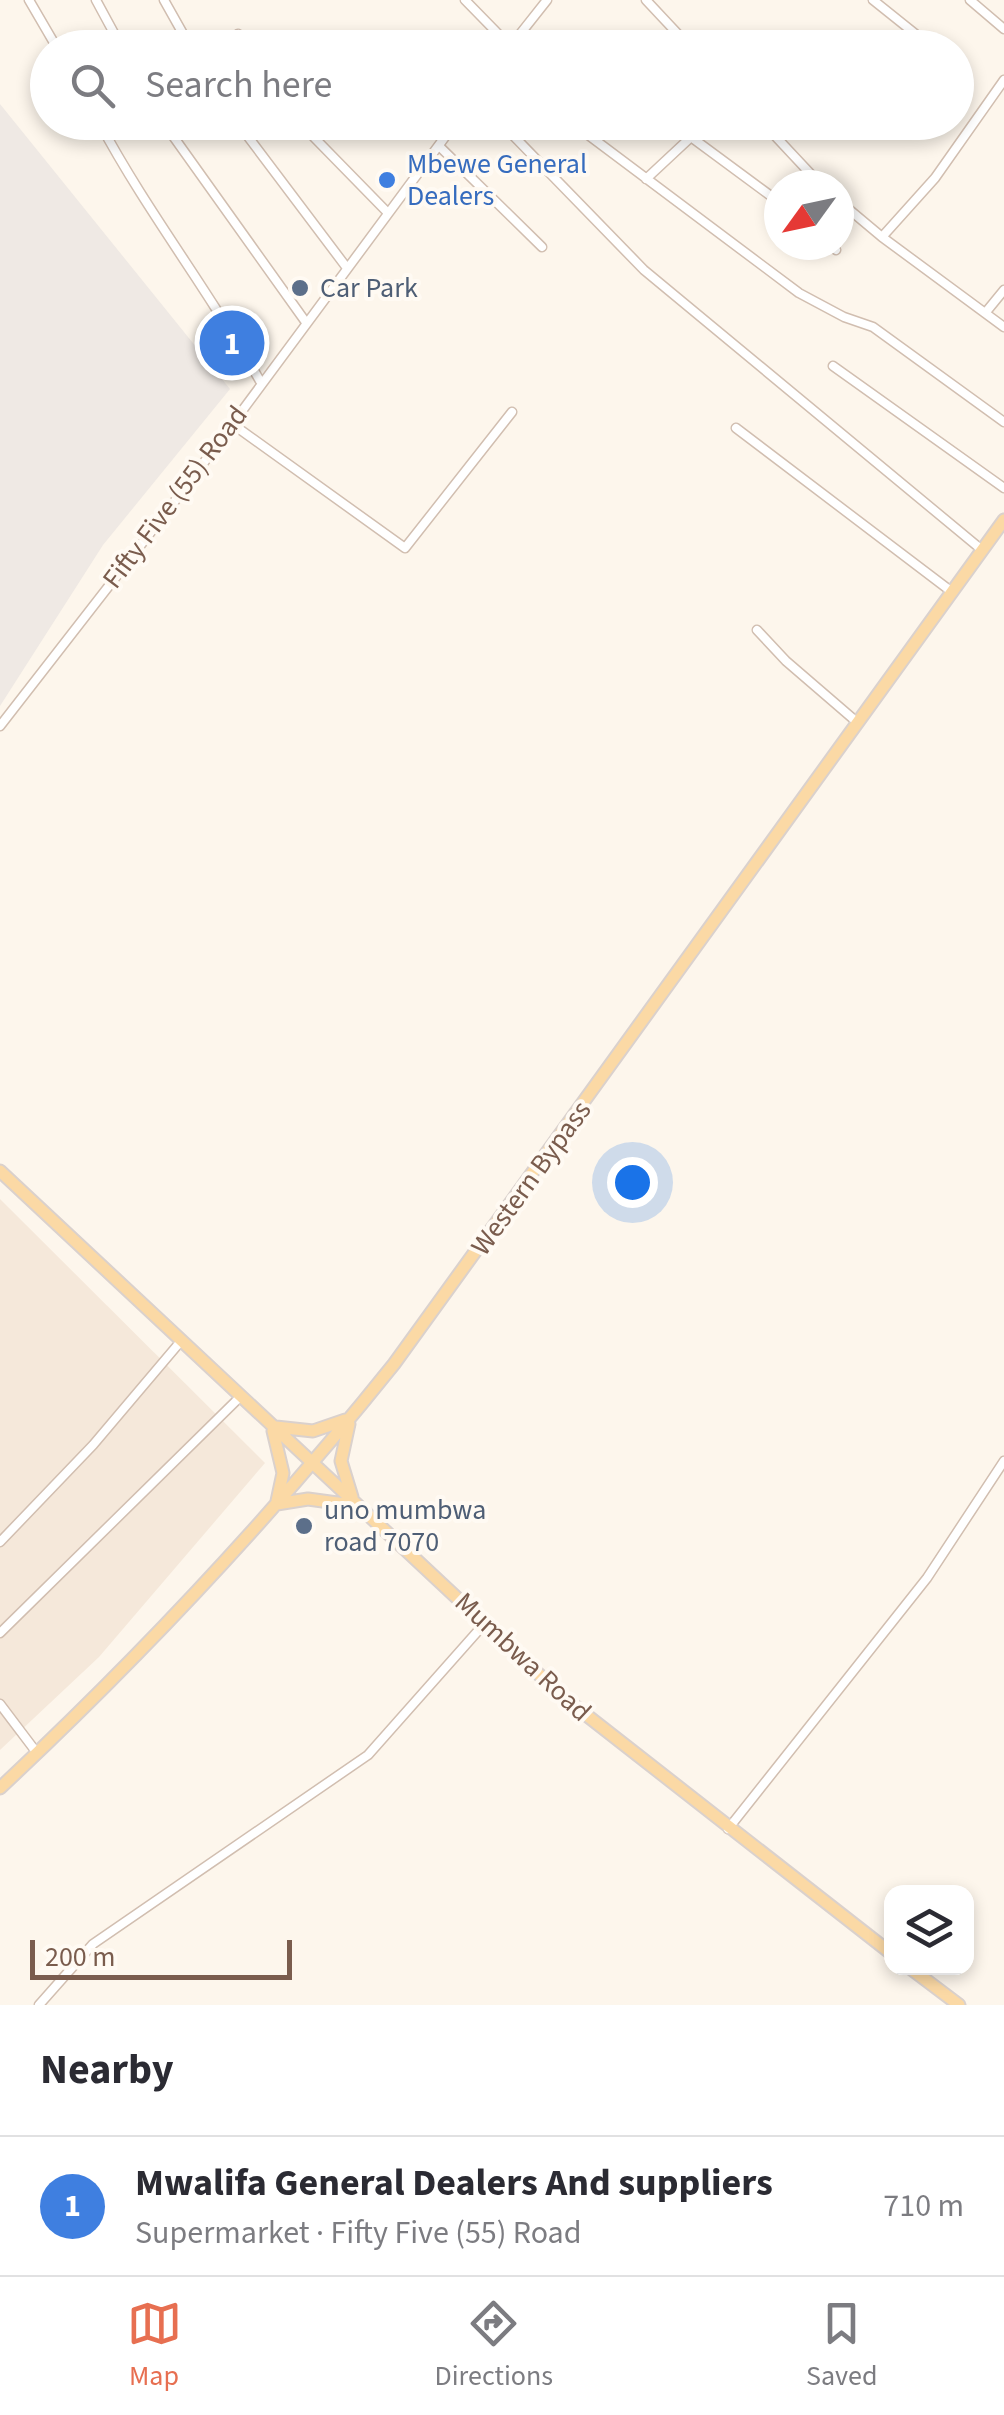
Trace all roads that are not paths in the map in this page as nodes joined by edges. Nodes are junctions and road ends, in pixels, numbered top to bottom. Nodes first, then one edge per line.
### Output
1 (29, 0) edge
2 (96, 0) edge
3 (164, 0) edge
4 (465, 0) edge
5 (547, 0) edge
6 (646, 0) edge
7 (872, 0) edge
8 (970, 0) edge
9 (1004, 29) edge
10 (46, 30) edge
11 (112, 30) edge
12 (181, 30) edge
13 (494, 30) edge
14 (523, 30) edge
15 (674, 30) edge
16 (910, 30) edge
17 (1004, 80) edge
18 (974, 123) edge
19 (108, 140) edge
20 (176, 140) edge
21 (251, 140) edge
22 (317, 140) edge
23 (443, 140) edge
24 (518, 140) edge
25 (595, 140) edge
26 (688, 140) edge
27 (695, 140) edge
28 (779, 140) edge
29 (962, 140) edge
30 (439, 146) junction
31 (807, 170) edge
32 (646, 179) junction
33 (764, 191) edge
34 (388, 213) junction
35 (854, 214) edge
36 (882, 237) junction
37 (542, 247) dead end
38 (347, 268) junction
39 (1004, 290) edge
40 (986, 312) junction
41 (304, 321) junction
42 (1004, 327) edge
43 (832, 366) dead end
44 (260, 381) junction
45 (512, 412) dead end
46 (1004, 422) edge
47 (231, 423) junction
48 (736, 428) dead end
49 (1004, 488) edge
50 (1004, 520) edge
51 (982, 550) junction
52 (952, 592) junction
53 (757, 630) dead end
54 (858, 723) junction
55 (0, 726) edge
56 (3, 1180) edge
57 (181, 1341) junction
58 (240, 1396) junction
59 (353, 1415) junction
60 (271, 1426) junction
61 (1004, 1460) edge
62 (312, 1464) junction
63 (275, 1504) junction
64 (356, 1506) junction
65 (0, 1542) edge
66 (484, 1624) junction
67 (0, 1634) edge
68 (0, 1704) edge
69 (37, 1753) junction
70 (0, 1788) edge
71 (728, 1829) junction
72 (884, 1948) edge
73 (919, 1975) edge
74 (39, 2005) edge
75 (959, 2005) edge

1 - 10 street
2 - 11 street
3 - 12 street
4 - 13 street
5 - 14 street
6 - 15 street
7 - 16 street
8 - 9 street
17 - 18 street
19 - 44 street
20 - 41 street
21 - 38 street
22 - 34 street
23 - 30 street, Fifty Five (55) Road
24 - 51 street
25 - 32 street
26 - 32 street
27 - 33 street
28 - 31 street
29 - 36 street
30 - 34 street, Fifty Five (55) Road
30 - 37 street
32 - 46 street
34 - 38 street, Fifty Five (55) Road
35 - 36 street
36 - 40 street
38 - 41 street, Fifty Five (55) Road
39 - 40 street
40 - 42 street
41 - 44 street, Fifty Five (55) Road
43 - 49 street
44 - 47 street, Fifty Five (55) Road
45 - 47 street
47 - 55 street, Fifty Five (55) Road
48 - 52 street
50 - 51 main road, Western Bypass
51 - 52 main road, Western Bypass
52 - 54 main road, Western Bypass
53 - 54 street
54 - 59 main road, Western Bypass
56 - 57 main road, Mumbwa Road
57 - 58 main road, Mumbwa Road
57 - 65 street
58 - 60 main road, Mumbwa Road
58 - 67 street
59 - 60 main road
59 - 62 main road, Western Bypass
59 - 64 main road
60 - 62 main road, Mumbwa Road
60 - 63 main road
61 - 71 street
62 - 63 main road, Western Bypass
62 - 64 main road, Mumbwa Road
63 - 64 main road
63 - 69 main road, Western Bypass
64 - 66 main road, Mumbwa Road
66 - 71 main road, Mumbwa Road
66 - 74 street
68 - 69 street
69 - 70 main road, Western Bypass
71 - 72 main road, Mumbwa Road
73 - 75 main road

